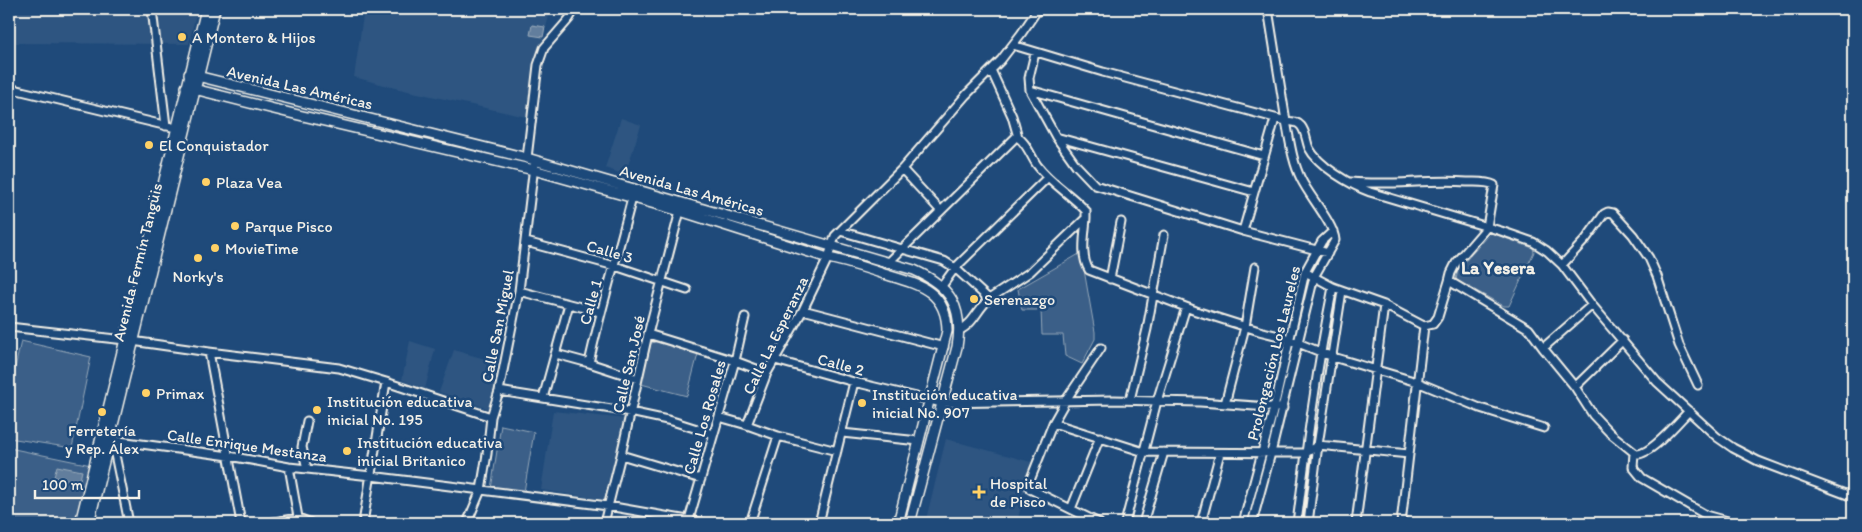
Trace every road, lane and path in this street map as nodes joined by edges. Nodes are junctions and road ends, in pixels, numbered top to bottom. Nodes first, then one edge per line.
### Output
1 (152, 9) edge
2 (206, 9) edge
3 (215, 9) edge
4 (575, 9) edge
5 (1038, 9) edge
6 (1268, 9) edge
7 (1013, 44) junction
8 (1035, 53) junction
9 (991, 70) junction
10 (194, 76) junction
11 (9, 88) edge
12 (190, 88) junction
13 (1030, 90) junction
14 (209, 94) junction
15 (192, 103) junction
16 (1275, 119) junction
17 (1286, 121) junction
18 (166, 126) junction
19 (176, 128) junction
20 (1018, 137) junction
21 (1056, 137) junction
22 (488, 148) junction
23 (1264, 156) junction
24 (486, 159) junction
25 (532, 159) junction
26 (902, 169) junction
27 (534, 170) junction
28 (1047, 178) junction
29 (1348, 181) junction
30 (1254, 192) junction
31 (632, 198) junction
32 (680, 211) junction
33 (941, 211) junction
34 (1086, 218) junction
35 (1121, 222) dead end
36 (1487, 227) junction
37 (840, 231) junction
38 (1243, 231) junction
39 (1333, 231) junction
40 (1164, 235) dead end
41 (153, 242) junction
42 (526, 242) junction
43 (831, 247) junction
44 (901, 250) junction
45 (1316, 250) junction
46 (1328, 253) junction
47 (828, 258) junction
48 (888, 263) junction
49 (1562, 265) junction
50 (615, 266) junction
51 (1255, 267) dead end
52 (955, 268) junction
53 (1305, 272) junction
54 (1314, 277) junction
55 (1110, 279) junction
56 (662, 281) junction
57 (1449, 282) junction
58 (942, 286) junction
59 (1333, 287) junction
60 (519, 290) junction
61 (687, 290) dead end
62 (1342, 290) junction
63 (1153, 294) junction
64 (989, 299) junction
65 (569, 304) junction
66 (1592, 305) junction
67 (1384, 306) junction
68 (1186, 307) junction
69 (803, 310) junction
70 (600, 312) junction
71 (745, 317) dead end
72 (1424, 326) junction
73 (9, 327) edge
74 (1245, 327) junction
75 (959, 332) junction
76 (648, 334) junction
77 (129, 340) junction
78 (1623, 340) junction
79 (1294, 342) junction
80 (944, 347) junction
81 (1101, 348) dead end
82 (1542, 348) junction
83 (209, 352) junction
84 (1320, 352) junction
85 (556, 354) junction
86 (1333, 357) junction
87 (775, 360) junction
88 (735, 361) junction
89 (589, 363) junction
90 (1375, 369) junction
91 (767, 373) junction
92 (638, 378) junction
93 (386, 382) junction
94 (854, 382) junction
95 (1417, 382) junction
96 (1698, 385) dead end
97 (1575, 387) junction
98 (499, 391) junction
99 (543, 398) junction
100 (930, 399) junction
101 (1066, 400) junction
102 (1130, 400) junction
103 (1157, 401) junction
104 (942, 402) junction
105 (1225, 404) junction
106 (1274, 408) junction
107 (1283, 408) junction
108 (1690, 411) junction
109 (630, 412) junction
110 (491, 417) junction
111 (719, 417) junction
112 (307, 421) dead end
113 (1054, 422) junction
114 (747, 425) junction
115 (1544, 428) dead end
116 (842, 433) junction
117 (713, 434) junction
118 (109, 435) junction
119 (778, 436) junction
120 (1100, 436) junction
121 (919, 441) junction
122 (1318, 445) junction
123 (1365, 450) junction
124 (837, 451) junction
125 (1144, 452) junction
126 (1164, 452) junction
127 (1306, 452) junction
128 (1220, 453) junction
129 (1263, 453) junction
130 (1272, 453) junction
131 (1634, 453) junction
132 (1409, 454) junction
133 (621, 455) junction
134 (229, 456) junction
135 (289, 468) junction
136 (307, 469) junction
137 (371, 476) junction
138 (701, 479) junction
139 (481, 490) junction
140 (1853, 497) edge
141 (608, 506) junction
142 (1071, 509) junction
143 (299, 520) edge
144 (688, 522) edge
145 (80, 523) edge
146 (89, 523) edge
147 (128, 523) edge
148 (241, 523) edge
149 (268, 523) edge
150 (311, 523) edge
151 (363, 523) edge
152 (467, 523) edge
153 (604, 523) edge
154 (705, 523) edge
155 (750, 523) edge
156 (819, 523) edge
157 (898, 523) edge
158 (910, 523) edge
159 (1099, 523) edge
160 (1125, 523) edge
161 (1143, 523) edge
162 (1200, 523) edge
163 (1243, 523) edge
164 (1252, 523) edge
165 (1298, 523) edge
166 (1308, 523) edge
167 (1356, 523) edge
168 (1401, 523) edge
169 (1735, 523) edge

1 - 18 street
2 - 10 main road, Avenida Fermín Tangüis
3 - 10 main road, Avenida Fermín Tangüis
4 - 25 street, Calle San Miguel
5 - 7 street, Calle La Esperanza
6 - 17 street
7 - 8 street
7 - 9 street, Calle La Esperanza
8 - 13 street
8 - 16 street
9 - 20 street
9 - 26 street, Calle La Esperanza
10 - 12 main road, Avenida Fermín Tangüis
10 - 22 main road, Avenida Las Américas
11 - 18 street
12 - 14 main road, Avenida Las Américas
12 - 15 main road, Avenida Fermín Tangüis
12 - 19 main road, Avenida Fermín Tangüis
13 - 21 street
13 - 23 street
14 - 15 main road
14 - 24 main road, Avenida Las Américas
15 - 41 main road, Avenida Fermín Tangüis
16 - 17 street
16 - 23 street
17 - 29 street
17 - 39 street
18 - 19 street
19 - 41 main road, Avenida Fermín Tangüis
20 - 28 street
20 - 33 street
21 - 30 street
21 - 38 street
22 - 24 main road
22 - 25 main road, Avenida Las Américas
23 - 30 street
24 - 27 main road, Avenida Las Américas
25 - 27 street, Calle San Miguel
25 - 43 main road, Avenida Las Américas
26 - 33 street
26 - 37 street, Calle La Esperanza
27 - 31 main road, Avenida Las Américas
27 - 42 street, Calle San Miguel
28 - 34 street
28 - 52 street
29 - 36 street
29 - 36 street
30 - 38 street
31 - 32 main road, Avenida Las Américas
31 - 50 street, Calle 1
32 - 47 main road, Avenida Las Américas
32 - 56 street, Calle San José
33 - 44 street
34 - 55 street
34 - 64 street
35 - 55 street
36 - 49 street
36 - 57 street
37 - 43 street, Calle La Esperanza
37 - 44 street
38 - 45 street
39 - 45 street, Prolongación Los Laureles
39 - 46 street, Prolongación Los Laureles
40 - 63 street
41 - 77 main road, Avenida Fermín Tangüis
42 - 50 street, Calle 3
42 - 60 street, Calle San Miguel
43 - 47 street, Calle La Esperanza
43 - 48 main road, Avenida Las Américas
44 - 48 street
44 - 52 street
45 - 46 street
45 - 53 street, Prolongación Los Laureles
46 - 54 street, Prolongación Los Laureles
47 - 69 street, Calle La Esperanza
47 - 80 main road, Avenida Las Américas
48 - 58 main road, Avenida Las Américas
49 - 66 street
49 - 96 street
50 - 56 street, Calle 3
50 - 70 street, Calle 1
51 - 74 street
52 - 58 street
52 - 64 street
53 - 54 street
53 - 79 street, Prolongación Los Laureles
54 - 59 street
54 - 79 street, Prolongación Los Laureles
55 - 63 street
56 - 61 street, Calle 3
56 - 76 street, Calle San José
57 - 72 street
57 - 82 street
58 - 75 main road
59 - 62 street
59 - 84 street
60 - 65 street
60 - 98 street, Calle San Miguel
62 - 67 street
62 - 86 street
63 - 68 street
63 - 102 street
64 - 75 street
65 - 70 street
65 - 85 street
66 - 78 street
66 - 82 street
67 - 72 street
67 - 90 street
68 - 74 street
68 - 103 street
69 - 80 street
69 - 87 street, Calle La Esperanza
70 - 89 street, Calle 1
71 - 88 street, Calle Los Rosales
72 - 95 street
73 - 77 street
74 - 79 street
74 - 105 street
75 - 104 main road
76 - 88 street
76 - 92 street, Calle San José
77 - 83 street
77 - 118 main road, Avenida Fermín Tangüis
78 - 97 street
78 - 108 street
79 - 84 street
79 - 106 street, Prolongación Los Laureles
79 - 107 street, Prolongación Los Laureles
80 - 100 main road, Avenida Las Américas
81 - 101 street
82 - 97 street
83 - 93 street
83 - 134 street
84 - 86 street
84 - 127 street
85 - 89 street
85 - 99 street
86 - 90 street
86 - 122 street
87 - 91 street, Calle La Esperanza
87 - 94 street, Calle 2
88 - 91 street
88 - 111 street, Calle Los Rosales
89 - 92 street
90 - 95 street
90 - 123 street
91 - 114 street, Calle La Esperanza
92 - 109 street, Calle San José
93 - 110 street
93 - 137 street
94 - 100 street, Calle 2
94 - 116 street
95 - 115 street
95 - 132 street
97 - 131 street
98 - 99 street
98 - 110 street, Calle San Miguel
99 - 109 street
100 - 104 street, Calle 2
100 - 121 main road, Avenida Las Américas
101 - 102 street, Calle 2
101 - 104 street, Calle 2
101 - 113 street
102 - 103 street, Calle 2
103 - 105 street, Calle 2
103 - 125 street
104 - 158 main road
105 - 106 street, Calle 2
106 - 107 street, Calle 2
106 - 129 street, Prolongación Los Laureles
107 - 130 street, Prolongación Los Laureles
108 - 131 street
108 - 140 street
109 - 117 street
109 - 133 street, Calle San José
110 - 139 street, Calle San Miguel
111 - 114 street
111 - 117 street, Calle Los Rosales
112 - 136 street
113 - 120 street
113 - 142 street
114 - 119 street
116 - 121 street
116 - 124 street
117 - 138 street, Calle Los Rosales
118 - 134 street, Calle Enrique Mestanza
118 - 145 main road, Avenida Fermín Tangüis
118 - 146 main road, Avenida Fermín Tangüis
118 - 147 street
119 - 124 street
119 - 155 street
120 - 125 street
120 - 142 street
121 - 157 main road, Avenida Las Américas
122 - 123 street
122 - 127 street
122 - 166 street
123 - 132 street
123 - 167 street
124 - 156 street
125 - 126 street
125 - 160 street
126 - 128 street
126 - 161 street
127 - 130 street
127 - 165 street
128 - 129 street
128 - 162 street
129 - 130 street
129 - 163 street, Prolongación Los Laureles
130 - 164 street, Prolongación Los Laureles
131 - 169 street
132 - 168 street
133 - 138 street
133 - 141 street, Calle San José
134 - 135 street, Calle Enrique Mestanza
134 - 148 street
135 - 136 street, Calle Enrique Mestanza
135 - 143 street
136 - 137 street, Calle Enrique Mestanza
137 - 139 street, Calle Enrique Mestanza
137 - 151 street
138 - 144 street, Calle Los Rosales
139 - 141 street, Calle Enrique Mestanza
139 - 152 street, Calle San Miguel
141 - 144 street, Calle Enrique Mestanza
141 - 153 street, Calle San José
142 - 159 street
143 - 149 street
143 - 150 street
144 - 154 street, Calle Enrique Mestanza

